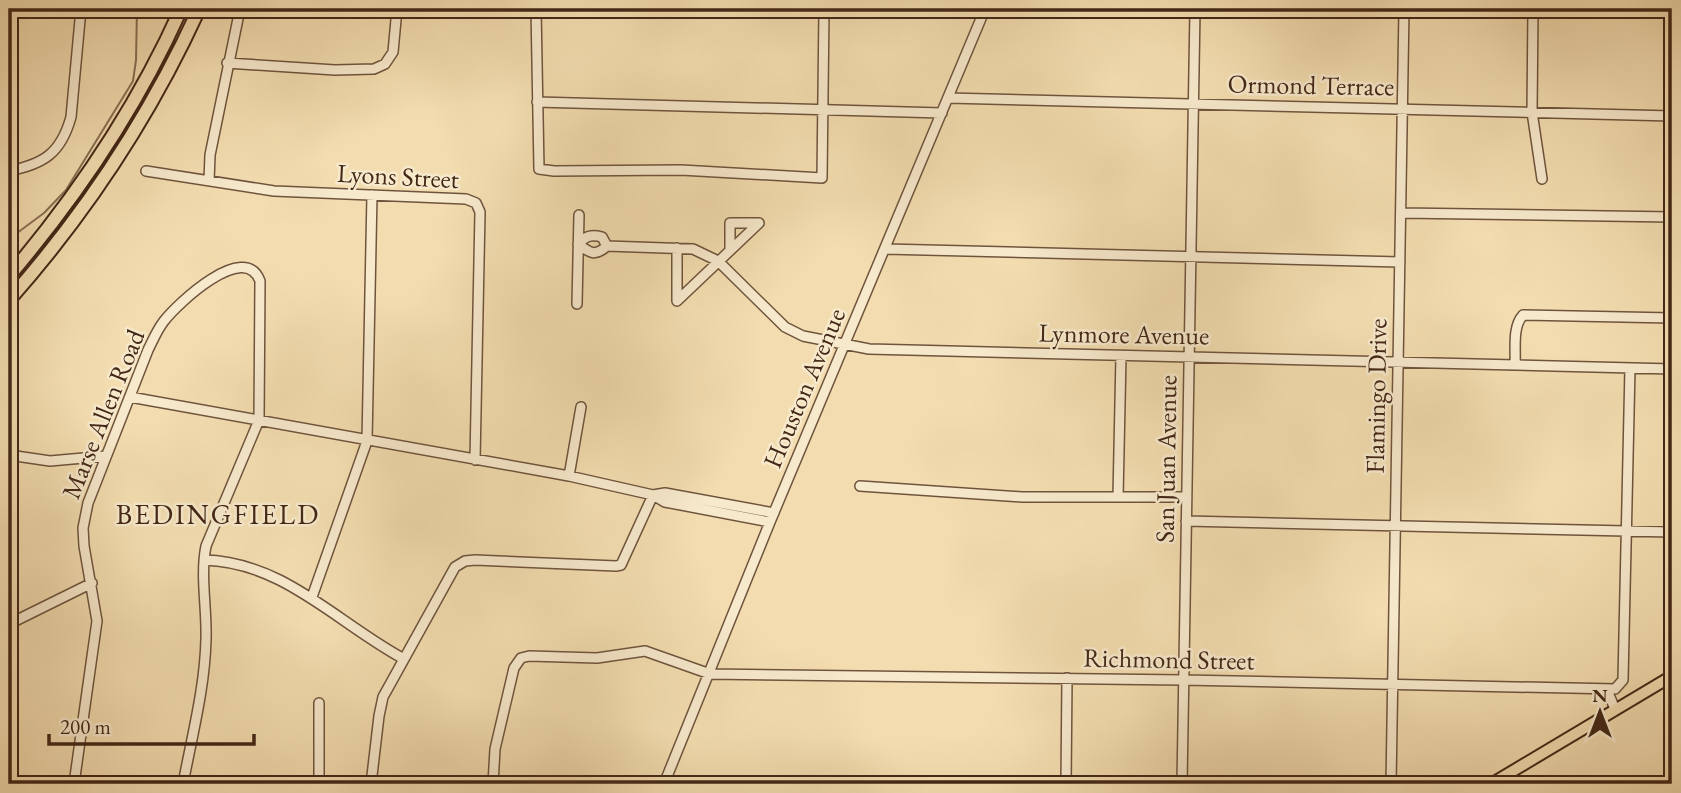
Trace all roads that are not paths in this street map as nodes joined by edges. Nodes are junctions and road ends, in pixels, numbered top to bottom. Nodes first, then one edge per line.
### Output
1 (81, 9) edge
2 (181, 9) edge
3 (199, 9) edge
4 (240, 9) edge
5 (397, 9) edge
6 (536, 9) edge
7 (824, 9) edge
8 (985, 9) edge
9 (1195, 9) edge
10 (1404, 9) edge
11 (1533, 9) edge
12 (228, 62) junction
13 (948, 98) junction
14 (537, 102) junction
15 (1193, 104) junction
16 (823, 109) junction
17 (1403, 109) junction
18 (1532, 112) junction
19 (942, 113) junction
20 (1672, 116) edge
21 (9, 171) edge
22 (146, 171) dead end
23 (1542, 179) dead end
24 (209, 181) junction
25 (372, 195) junction
26 (1401, 213) junction
27 (579, 215) dead end
28 (1672, 217) edge
29 (578, 244) junction
30 (607, 246) junction
31 (677, 248) junction
32 (884, 249) junction
33 (730, 250) dead end
34 (1191, 258) junction
35 (718, 261) junction
36 (1400, 262) junction
37 (9, 276) edge
38 (9, 300) edge
39 (577, 304) dead end
40 (1672, 318) edge
41 (844, 344) junction
42 (1121, 356) junction
43 (1189, 358) junction
44 (1398, 363) junction
45 (1515, 365) junction
46 (1630, 368) junction
47 (1672, 369) edge
48 (130, 397) junction
49 (581, 407) dead end
50 (259, 420) junction
51 (368, 441) junction
52 (9, 455) edge
53 (106, 456) junction
54 (475, 460) junction
55 (569, 476) junction
56 (860, 486) dead end
57 (653, 495) junction
58 (1118, 497) junction
59 (1186, 497) junction
60 (772, 517) junction
61 (1186, 522) junction
62 (1395, 526) junction
63 (1626, 531) junction
64 (1672, 532) edge
65 (204, 560) junction
66 (92, 583) junction
67 (312, 597) junction
68 (9, 624) edge
69 (404, 659) junction
70 (710, 674) junction
71 (1672, 676) edge
72 (1067, 678) junction
73 (1183, 680) junction
74 (1393, 685) junction
75 (1607, 690) junction
76 (319, 703) dead end
77 (1615, 709) junction
78 (74, 784) edge
79 (183, 784) edge
80 (319, 784) edge
81 (371, 784) edge
82 (494, 784) edge
83 (664, 784) edge
84 (1066, 784) edge
85 (1182, 784) edge
86 (1391, 784) edge
87 (1491, 784) edge

1 - 21 street
2 - 37 highway
3 - 38 highway
4 - 12 street
5 - 12 street
6 - 14 street
7 - 16 street
8 - 13 street, Houston Avenue
9 - 15 street, San Juan Avenue
10 - 17 street, Flamingo Drive
11 - 18 street
12 - 24 street
13 - 15 street, Ormond Terrace
13 - 19 street, Houston Avenue
14 - 16 street
14 - 16 street
15 - 17 street, Ormond Terrace
15 - 34 street, San Juan Avenue
16 - 19 street
17 - 18 street, Ormond Terrace
17 - 26 street, Flamingo Drive
18 - 20 street, Ormond Terrace
18 - 23 street
19 - 32 street, Houston Avenue
22 - 24 street, Lyons Street
24 - 25 street, Lyons Street
25 - 51 street
25 - 54 street, Lyons Street
26 - 28 street
26 - 36 street, Flamingo Drive
27 - 29 street
29 - 30 street, Lynmore Avenue
29 - 30 street, Lynmore Avenue
29 - 39 street
30 - 31 street, Lynmore Avenue
31 - 35 street, Lynmore Avenue
31 - 35 street
32 - 34 street
32 - 41 street, Houston Avenue
33 - 35 street
34 - 36 street
34 - 43 street, San Juan Avenue
35 - 41 street, Lynmore Avenue
36 - 44 street, Flamingo Drive
40 - 45 street
41 - 42 street, Lynmore Avenue
41 - 60 street, Houston Avenue
42 - 43 street, Lynmore Avenue
42 - 58 street
43 - 44 street, Lynmore Avenue
43 - 59 street, San Juan Avenue
44 - 45 street, Lynmore Avenue
44 - 62 street, Flamingo Drive
45 - 46 street, Lynmore Avenue
46 - 47 street, Lynmore Avenue
46 - 63 street
48 - 50 street
48 - 50 street, Marse Allen Road
48 - 53 street, Marse Allen Road
49 - 55 street
50 - 51 street
50 - 65 street
51 - 54 street
51 - 67 street
52 - 53 street
53 - 66 street, Marse Allen Road
54 - 55 street
55 - 57 street
56 - 58 street
57 - 60 street
57 - 69 street
58 - 59 street
59 - 61 street, San Juan Avenue
60 - 70 street, Houston Avenue
61 - 62 street
61 - 73 street, San Juan Avenue
62 - 63 street
62 - 74 street, Flamingo Drive
63 - 64 street
63 - 75 street
65 - 67 street
65 - 79 street
66 - 68 street
66 - 78 street, Marse Allen Road
67 - 69 street
69 - 81 street
70 - 72 street, Richmond Street
70 - 82 street, Richmond Street
70 - 83 street, Houston Avenue
71 - 77 main road
72 - 73 street, Richmond Street
72 - 84 street
73 - 74 street, Richmond Street
73 - 85 street, San Juan Avenue
74 - 75 street, Richmond Street
74 - 86 street, Flamingo Drive
75 - 77 street
76 - 80 street
77 - 87 main road

